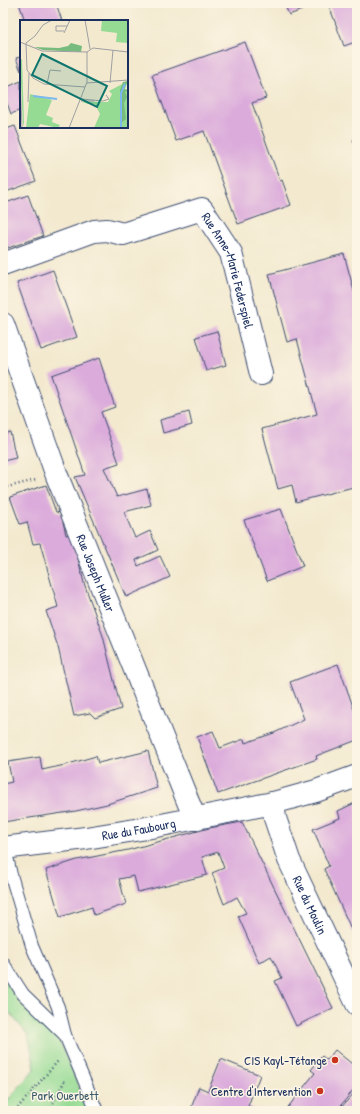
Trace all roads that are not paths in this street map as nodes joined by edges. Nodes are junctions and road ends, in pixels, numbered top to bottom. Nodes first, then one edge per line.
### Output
1 (3, 264) edge
2 (3, 324) edge
3 (261, 374) dead end
4 (357, 776) edge
5 (273, 803) junction
6 (195, 819) junction
7 (4, 848) edge
8 (3, 963) edge
9 (357, 1004) edge
10 (65, 1035) junction
11 (97, 1111) edge

1 - 3 street, Rue Anne-Marie Federspiel
2 - 6 street, Rue Joseph Muller
4 - 5 street, Rue du Faubourg
5 - 6 street, Rue du Faubourg
5 - 9 street, Rue du Moulin
6 - 7 street, Rue du Faubourg
7 - 10 lane
8 - 10 lane
10 - 11 lane

